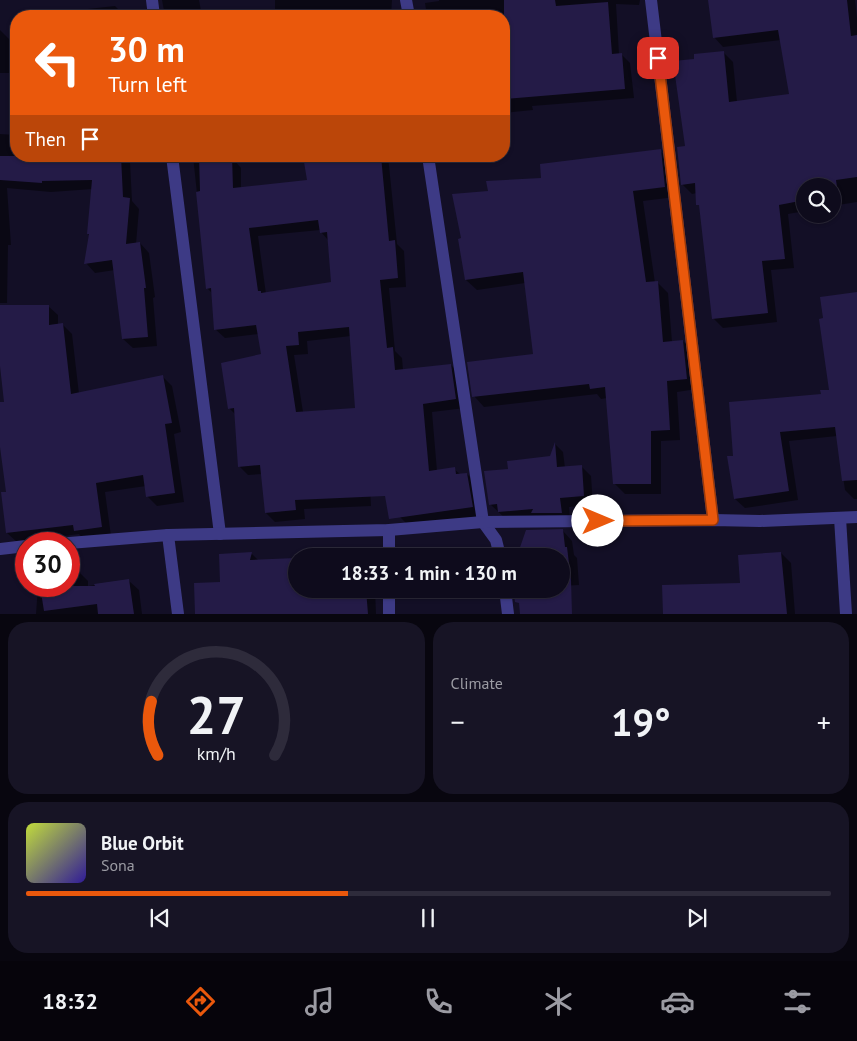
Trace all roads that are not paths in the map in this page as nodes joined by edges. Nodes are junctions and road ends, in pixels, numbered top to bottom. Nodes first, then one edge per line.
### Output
1 (652, 0) edge
2 (173, 162) edge
3 (429, 162) edge
4 (857, 517) edge
5 (840, 518) junction
6 (713, 520) junction
7 (484, 522) junction
8 (389, 530) junction
9 (220, 534) junction
10 (168, 535) junction
11 (80, 542) edge
12 (15, 547) edge
13 (389, 548) edge
14 (498, 548) edge
15 (0, 549) edge
16 (389, 598) edge
17 (506, 598) edge
18 (178, 614) edge
19 (388, 614) edge
20 (508, 614) edge
21 (846, 614) edge

1 - 6 street
2 - 9 street
3 - 7 street
4 - 5 street
5 - 6 street
5 - 21 street
6 - 7 street
7 - 8 street
7 - 14 street
8 - 9 street
8 - 13 street
9 - 10 street
10 - 11 street
10 - 18 street
12 - 15 street
16 - 19 street
17 - 20 street

